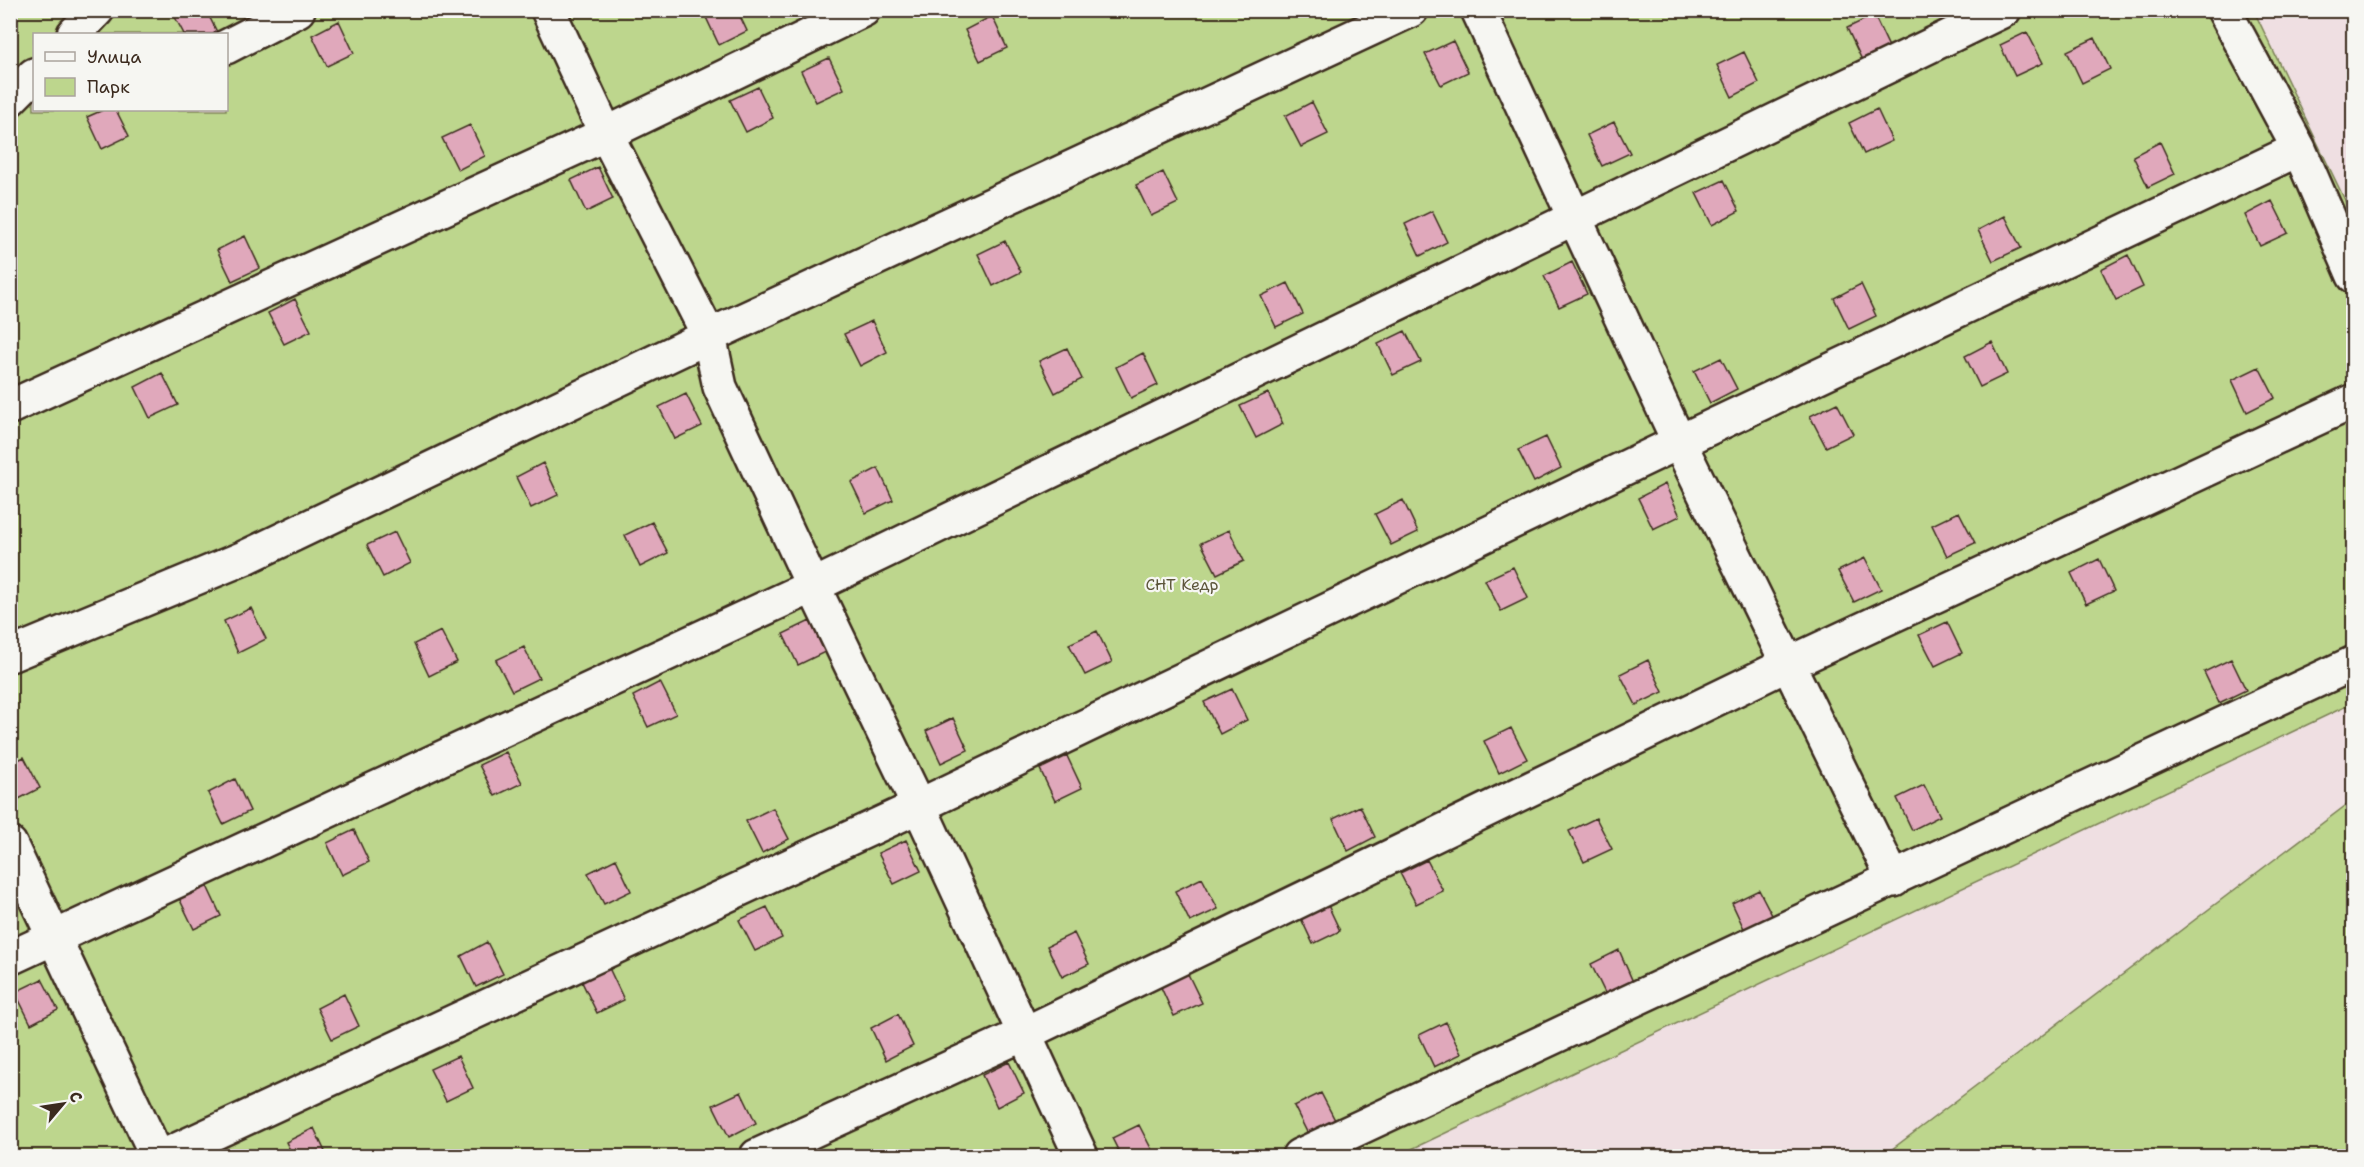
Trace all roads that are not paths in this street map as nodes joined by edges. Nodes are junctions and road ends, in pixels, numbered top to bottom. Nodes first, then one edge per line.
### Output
1 (298, 10) edge
2 (548, 10) edge
3 (863, 10) edge
4 (1410, 10) edge
5 (1478, 10) edge
6 (2004, 10) edge
7 (2224, 10) edge
8 (228, 46) edge
9 (33, 76) edge
10 (10, 99) edge
11 (606, 134) junction
12 (2299, 149) junction
13 (1575, 219) junction
14 (2354, 276) edge
15 (709, 336) junction
16 (2354, 401) edge
17 (10, 407) edge
18 (1679, 442) junction
19 (813, 586) junction
20 (10, 655) edge
21 (2354, 663) edge
22 (1788, 664) junction
23 (919, 806) junction
24 (10, 844) edge
25 (1894, 880) junction
26 (54, 937) junction
27 (10, 958) edge
28 (1026, 1033) junction
29 (158, 1156) edge
30 (164, 1156) edge
31 (757, 1156) edge
32 (1081, 1156) edge
33 (1299, 1156) edge

1 - 8 street
2 - 11 street
3 - 11 street
4 - 15 street
5 - 13 street
6 - 13 street
7 - 12 street
9 - 10 street
11 - 15 street
11 - 17 street
12 - 14 street
12 - 18 street
13 - 18 street
13 - 19 street
15 - 19 street
15 - 20 street
16 - 22 street
18 - 22 street
18 - 23 street
19 - 23 street
19 - 26 street
21 - 25 street
22 - 25 street
22 - 28 street
23 - 28 street
23 - 30 street
24 - 26 street
25 - 33 street
26 - 27 street
26 - 29 street
28 - 31 street
28 - 32 street

